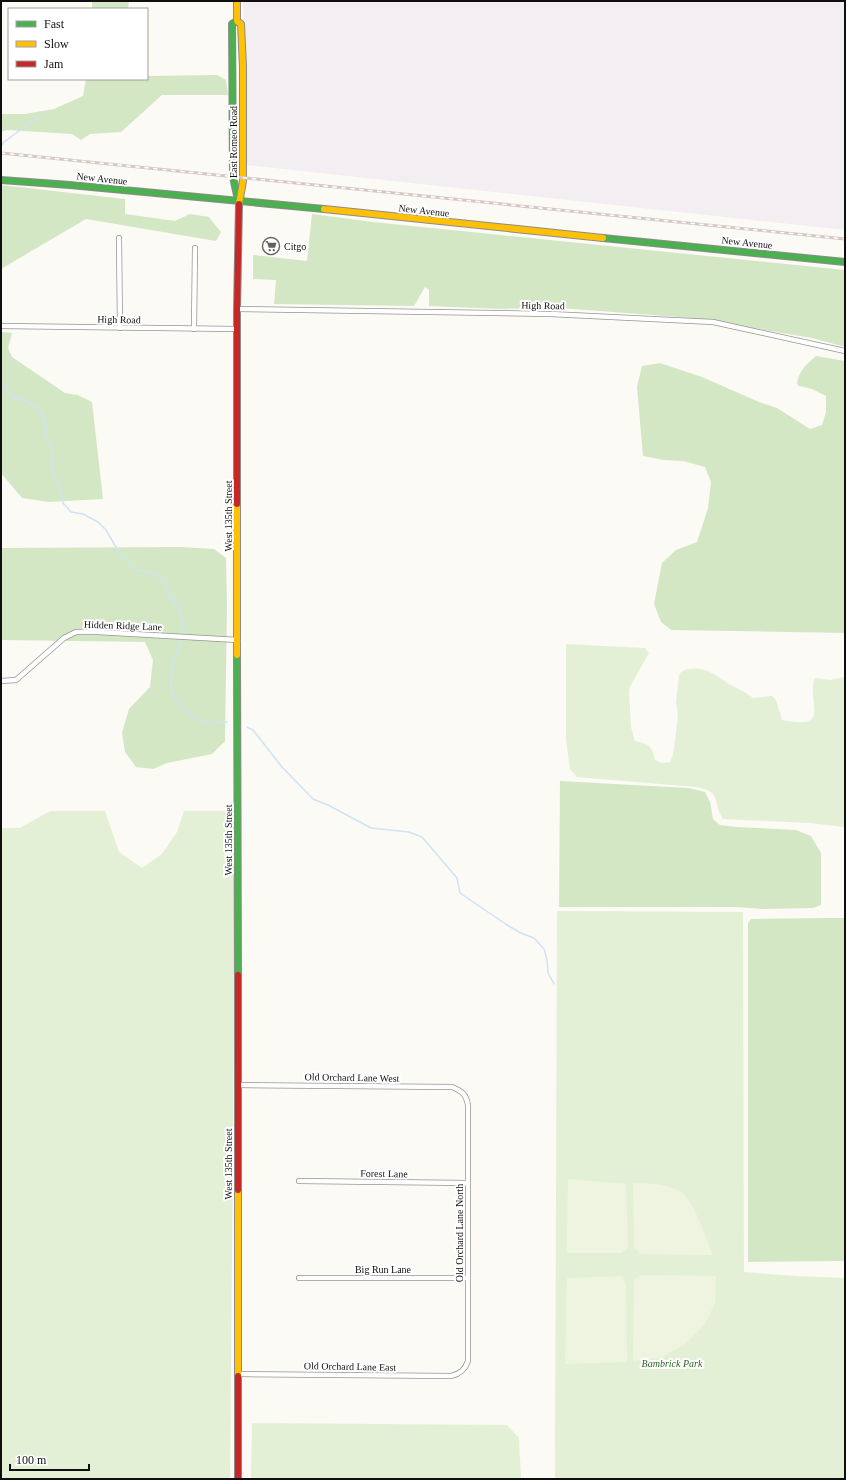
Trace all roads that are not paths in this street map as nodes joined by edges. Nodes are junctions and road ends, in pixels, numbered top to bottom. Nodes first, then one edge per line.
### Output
1 (237, 1) edge
2 (237, 21) junction
3 (1, 180) edge
4 (239, 201) junction
5 (119, 238) dead end
6 (195, 248) dead end
7 (845, 262) edge
8 (237, 309) junction
9 (1, 326) edge
10 (120, 328) junction
11 (194, 329) junction
12 (238, 329) junction
13 (845, 351) edge
14 (238, 640) junction
15 (1, 680) edge
16 (238, 1085) junction
17 (464, 1093) joint
18 (299, 1181) dead end
19 (468, 1183) junction
20 (299, 1278) dead end
21 (467, 1278) junction
22 (462, 1371) joint
23 (238, 1374) junction
24 (238, 1479) edge

1 - 2 street, East Romeo Road
2 - 4 street, East Romeo Road
2 - 4 street, East Romeo Road
3 - 4 street, New Avenue
4 - 7 street, New Avenue
4 - 8 street, West 135th Street
5 - 10 street
6 - 11 street
8 - 12 street, West 135th Street
8 - 13 street, High Road
9 - 10 street, High Road
10 - 11 street, High Road
11 - 12 street, High Road
12 - 14 street, West 135th Street
14 - 15 street, Hidden Ridge Lane
14 - 16 street, West 135th Street
16 - 17 street, Old Orchard Lane West
16 - 23 street, West 135th Street
17 - 19 street, Old Orchard Lane North
18 - 19 street, Forest Lane
19 - 21 street, Old Orchard Lane North
20 - 21 street, Big Run Lane
21 - 22 street, Old Orchard Lane North
22 - 23 street, Old Orchard Lane East
23 - 24 street, West 135th Street

